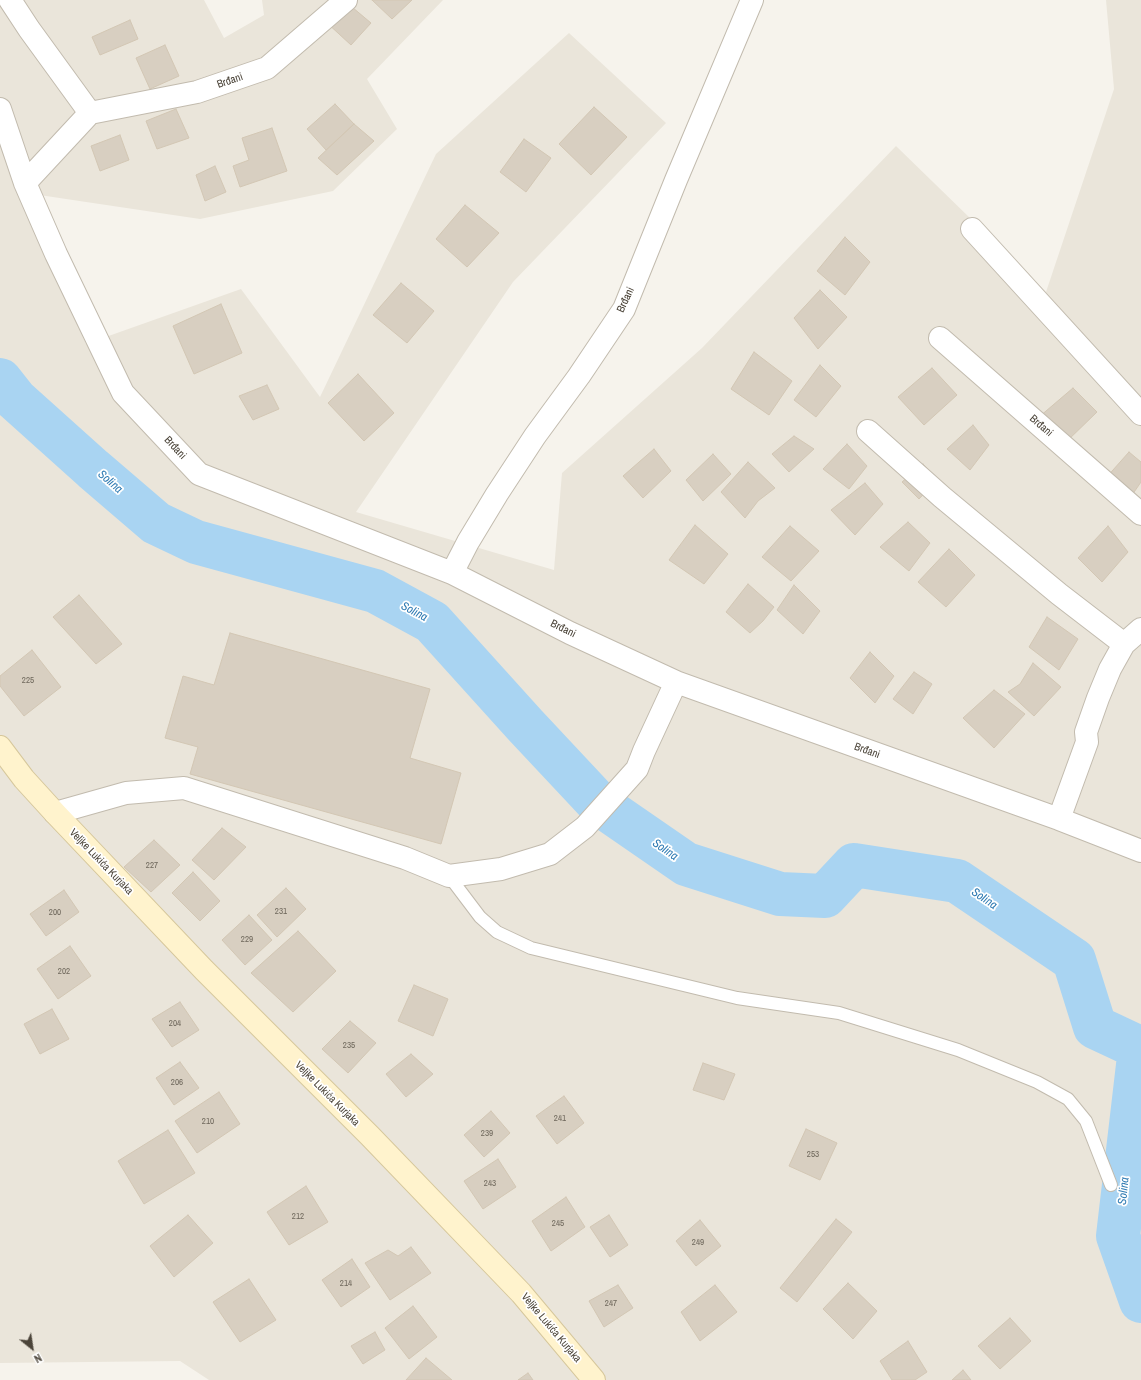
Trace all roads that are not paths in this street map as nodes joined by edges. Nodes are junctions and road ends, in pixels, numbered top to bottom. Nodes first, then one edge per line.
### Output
1 (10, 0) edge
2 (346, 0) edge
3 (752, 0) edge
4 (0, 110) edge
5 (90, 113) junction
6 (25, 183) junction
7 (972, 229) dead end
8 (940, 338) dead end
9 (1141, 414) edge
10 (868, 432) dead end
11 (1141, 514) edge
12 (452, 573) junction
13 (1141, 629) edge
14 (1124, 644) junction
15 (676, 682) junction
16 (0, 747) edge
17 (55, 812) junction
18 (1059, 819) junction
19 (1141, 851) edge
20 (449, 876) junction
21 (1111, 1184) dead end
22 (594, 1380) edge

1 - 5 street
2 - 5 street, Brđani
3 - 12 street, Brđani
4 - 6 street, Brđani
5 - 6 street
6 - 12 street, Brđani
7 - 9 street
8 - 11 street, Brđani
10 - 14 street
12 - 15 street, Brđani
13 - 14 street
14 - 18 street
15 - 18 street, Brđani
15 - 20 street
16 - 17 main road, Veljke Lukića Kurjaka
17 - 20 street
17 - 22 main road, Veljke Lukića Kurjaka
18 - 19 street, Brđani
20 - 21 lane

